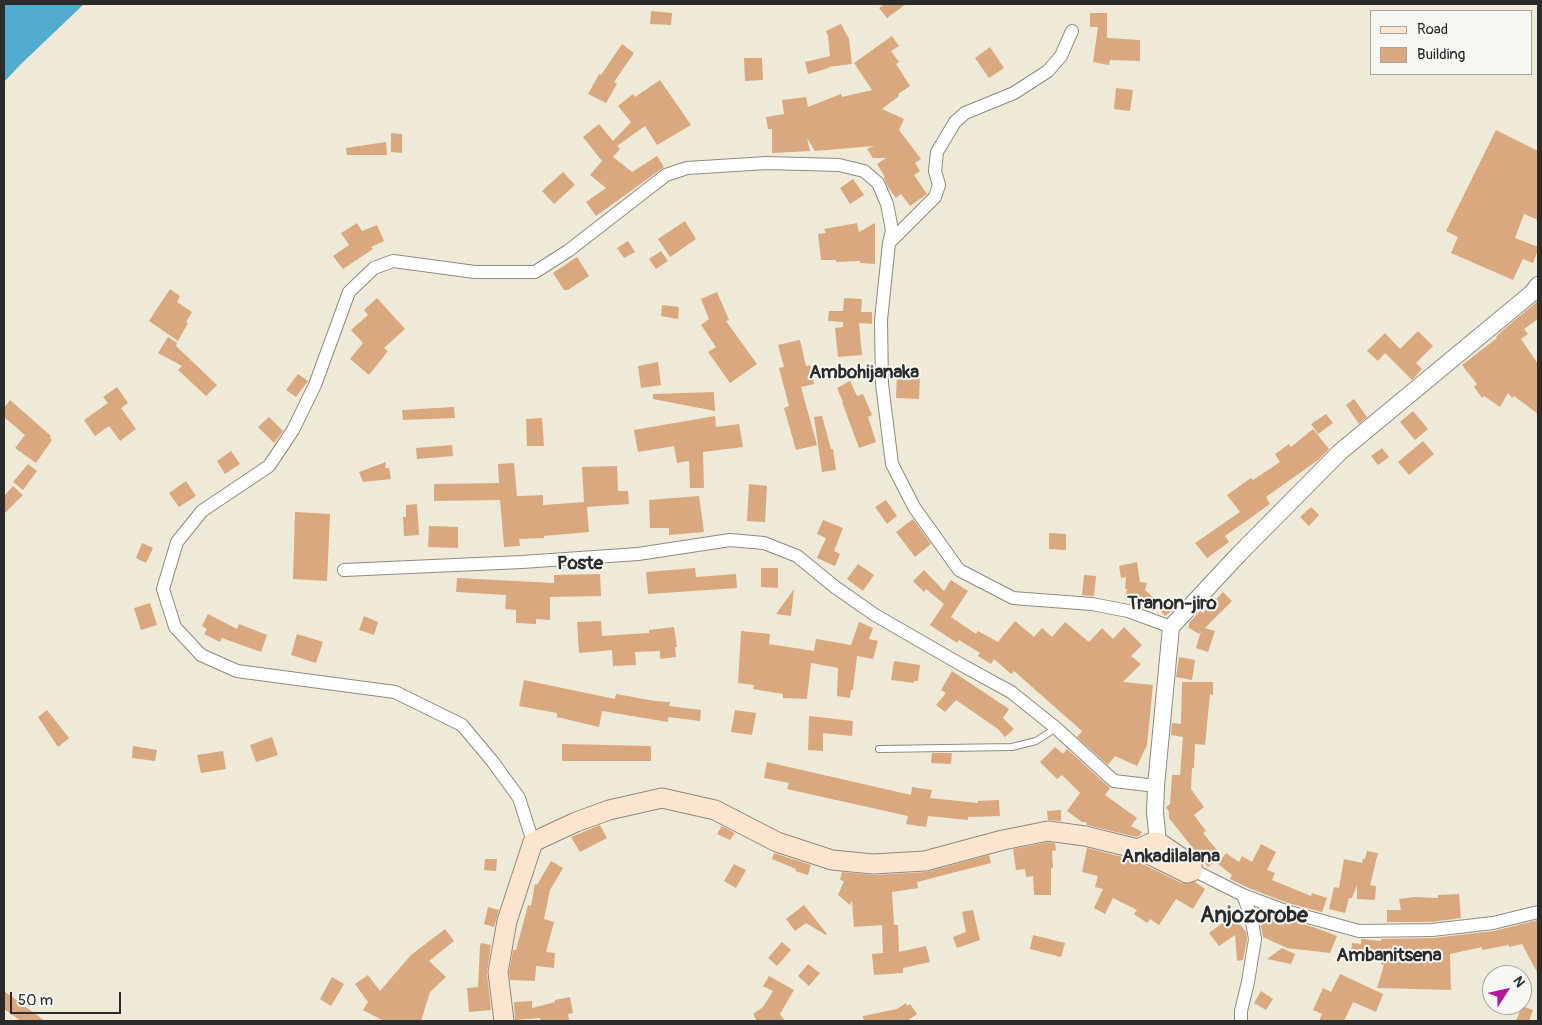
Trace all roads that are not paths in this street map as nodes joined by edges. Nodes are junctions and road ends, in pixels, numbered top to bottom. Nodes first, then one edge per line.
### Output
1 (1072, 31) dead end
2 (889, 243) junction
3 (1538, 285) edge
4 (344, 570) dead end
5 (1171, 627) junction
6 (1056, 728) junction
7 (879, 749) dead end
8 (1156, 786) junction
9 (533, 842) junction
10 (1158, 842) junction
11 (1138, 850) junction
12 (1193, 870) junction
13 (1243, 895) junction
14 (1538, 912) edge
15 (504, 1021) edge
16 (1241, 1021) edge

1 - 2 street
2 - 5 street
2 - 9 street
3 - 5 street
4 - 6 street
5 - 8 street
6 - 7 lane
6 - 8 street
8 - 10 street
9 - 11 main road
9 - 15 main road
10 - 11 main road
10 - 12 main road
11 - 12 main road
12 - 13 street
13 - 14 street
13 - 16 street

